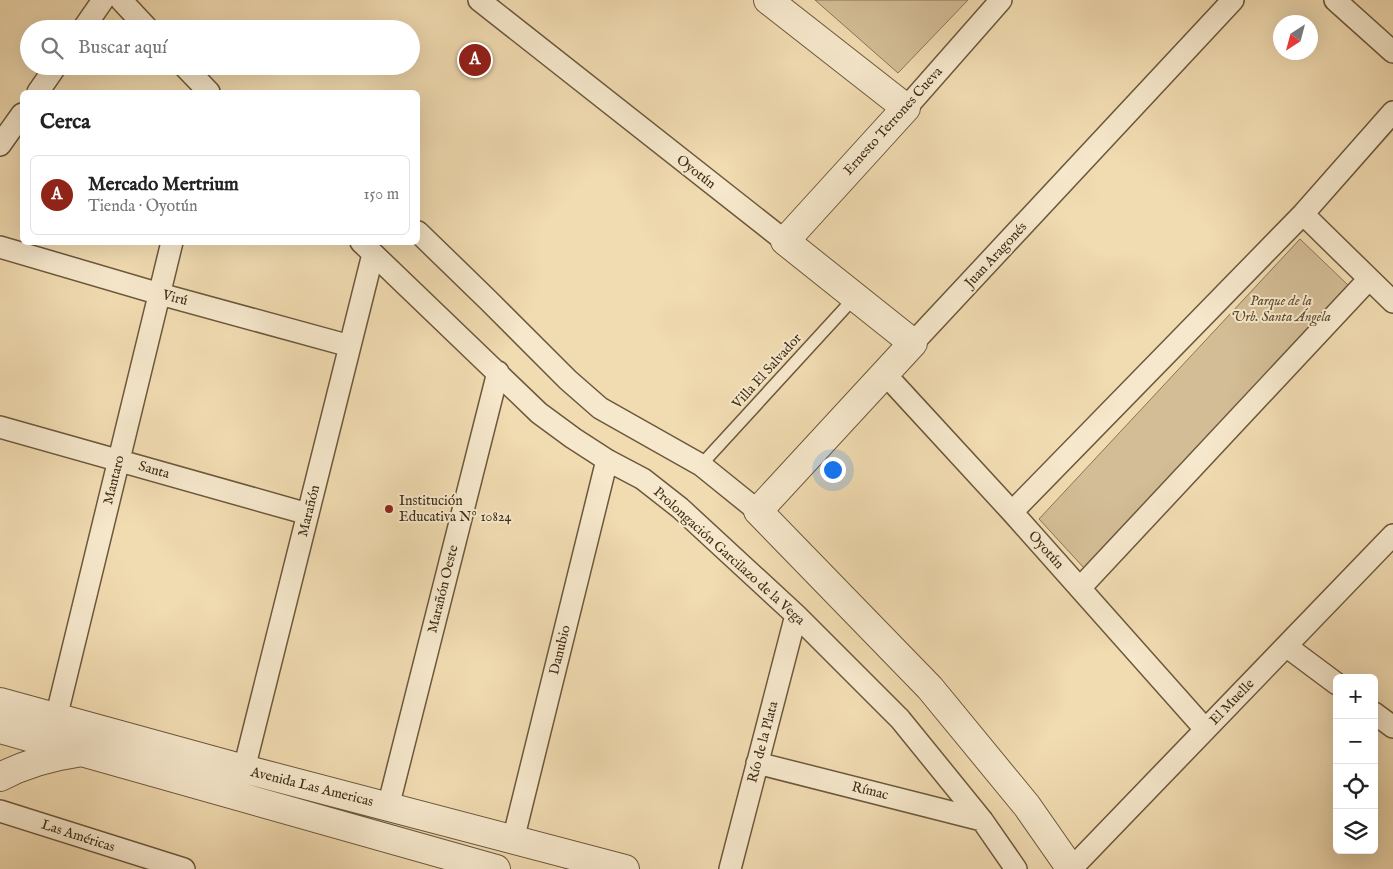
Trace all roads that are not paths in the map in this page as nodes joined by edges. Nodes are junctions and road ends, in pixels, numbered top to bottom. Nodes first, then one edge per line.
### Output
1 (103, 0) edge
2 (121, 0) edge
3 (479, 0) edge
4 (768, 0) edge
5 (1001, 0) edge
6 (1233, 0) edge
7 (1335, 0) edge
8 (89, 20) edge
9 (140, 20) edge
10 (1393, 52) edge
11 (50, 75) edge
12 (193, 75) edge
13 (39, 90) edge
14 (207, 90) edge
15 (906, 108) junction
16 (1393, 112) edge
17 (20, 117) edge
18 (0, 145) edge
19 (1303, 214) junction
20 (420, 234) edge
21 (785, 241) junction
22 (171, 245) edge
23 (0, 247) edge
24 (367, 248) edge
25 (1369, 279) junction
26 (160, 294) junction
27 (855, 297) junction
28 (1393, 302) edge
29 (913, 343) junction
30 (350, 346) junction
31 (498, 372) junction
32 (885, 374) junction
33 (0, 428) edge
34 (119, 460) junction
35 (607, 460) junction
36 (701, 465) junction
37 (758, 511) junction
38 (1012, 512) junction
39 (308, 514) junction
40 (1393, 535) edge
41 (1080, 588) junction
42 (796, 615) junction
43 (1286, 646) junction
44 (1333, 681) edge
45 (1378, 716) edge
46 (56, 718) junction
47 (4, 724) edge
48 (1393, 727) edge
49 (1205, 729) junction
50 (80, 752) junction
51 (758, 763) junction
52 (244, 769) junction
53 (0, 777) edge
54 (388, 806) junction
55 (0, 811) edge
56 (982, 820) junction
57 (513, 840) junction
58 (104, 844) junction
59 (127, 869) edge
60 (184, 869) edge
61 (496, 869) edge
62 (625, 869) edge
63 (730, 869) edge
64 (1016, 869) edge
65 (1071, 869) edge

1 - 8 street
2 - 9 street
3 - 21 street, Oyotún
4 - 15 street
5 - 15 street, Ernesto Terrones Cueva
6 - 29 street, Juan Aragonés
7 - 10 street
11 - 13 street
12 - 14 street
15 - 21 street, Ernesto Terrones Cueva
16 - 19 street
17 - 18 street
19 - 25 street
19 - 38 street
20 - 36 street
21 - 27 street, Oyotún
22 - 26 street, Mantaro
23 - 26 street, Virú
24 - 30 street, Marañón
24 - 31 street, Prolongación Garcilazo de la Vega
25 - 28 street
25 - 41 street
26 - 30 street, Virú
26 - 34 street, Mantaro
27 - 29 street, Oyotún
27 - 36 lane, Villa El Salvador
29 - 32 street, Juan Aragonés
30 - 39 street, Marañón
31 - 35 street, Prolongación Garcilazo de la Vega
31 - 54 street, Marañón Oeste
32 - 37 street, Juan Aragonés
32 - 38 street, Oyotún
33 - 34 street, Santa
34 - 39 street, Santa
34 - 46 street, Mantaro
35 - 42 street, Prolongación Garcilazo de la Vega
35 - 57 street, Danubio
36 - 37 street
37 - 65 street
38 - 41 street, Oyotún
39 - 52 street, Marañón
40 - 43 street, El Muelle
41 - 49 street, Oyotún
42 - 51 street, Río de la Plata
42 - 56 street, Prolongación Garcilazo de la Vega
43 - 44 street
43 - 49 street, El Muelle
45 - 48 street
46 - 47 street, Avenida Las Americas
46 - 52 street, Avenida Las Americas
47 - 50 street, Avenida Las Americas
49 - 65 street, El Muelle
50 - 53 street
50 - 61 street, Avenida Las Americas
51 - 56 street, Rímac
51 - 63 street, Río de la Plata
52 - 54 street, Avenida Las Americas
54 - 57 street, Avenida Las Americas
55 - 58 street, Las Américas
56 - 64 street, Prolongación Garcilazo de la Vega
57 - 62 street, Avenida Las Americas
58 - 59 street
58 - 60 street, Las Américas

